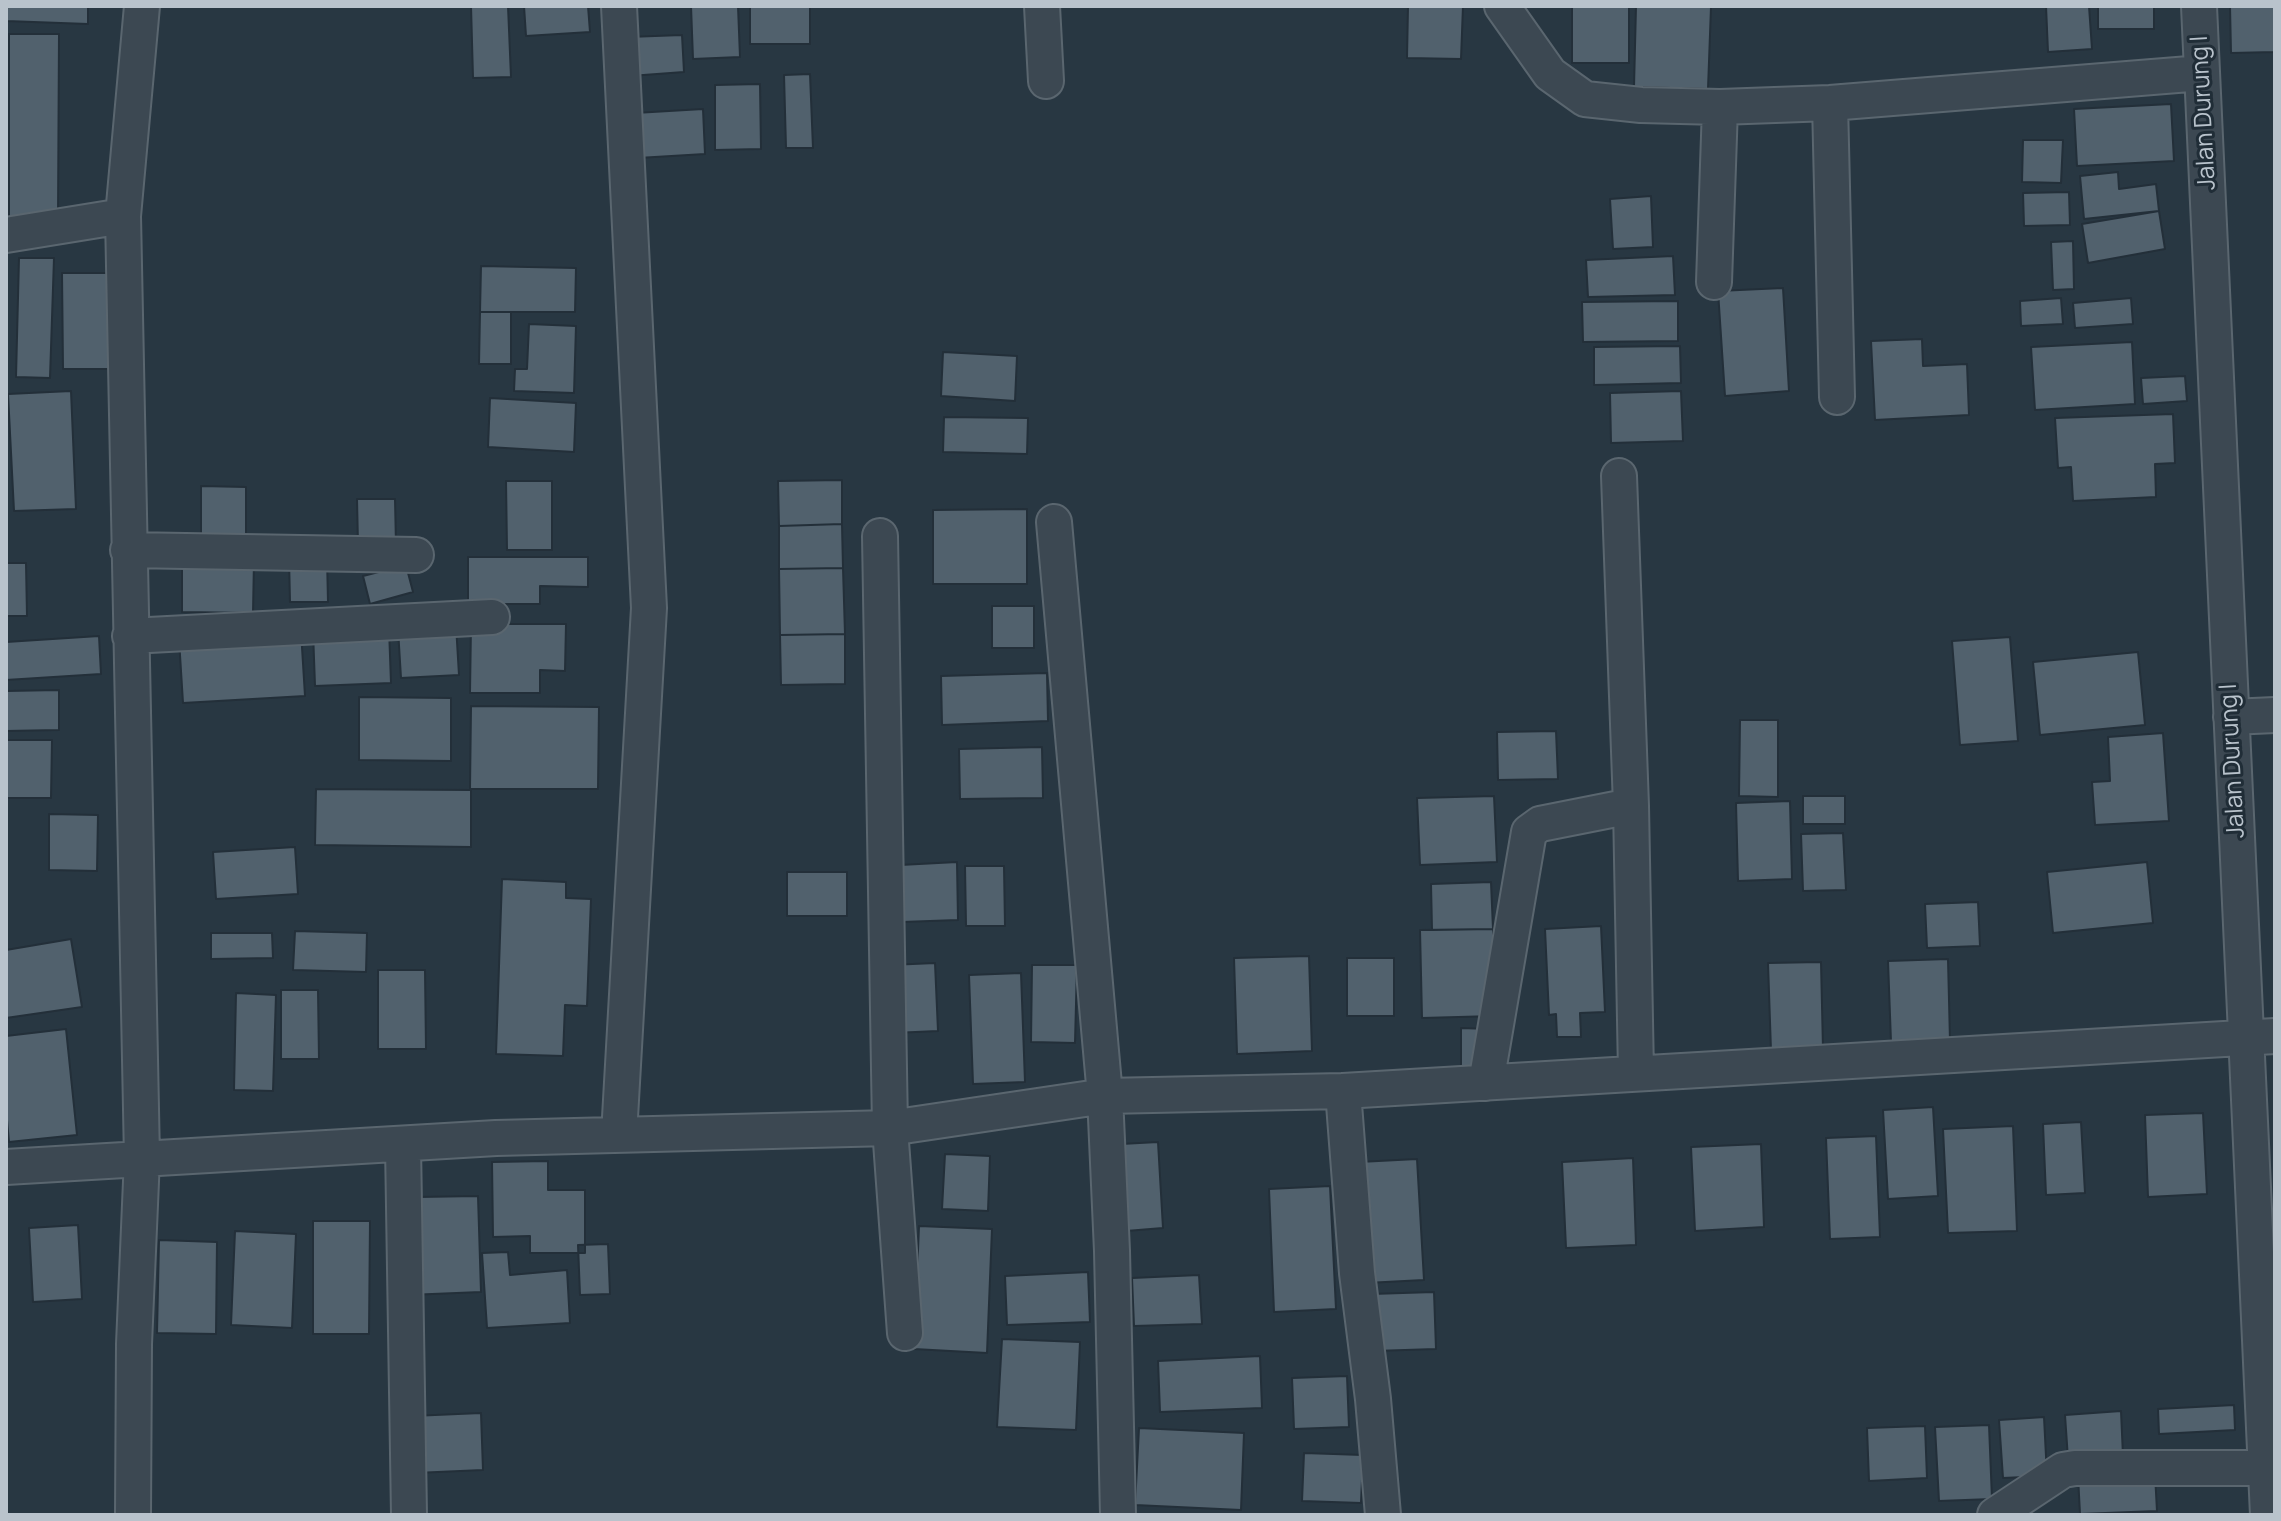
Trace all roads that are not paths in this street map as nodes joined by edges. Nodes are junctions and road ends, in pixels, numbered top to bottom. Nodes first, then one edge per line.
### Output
1 (142, 6) edge
2 (619, 6) edge
3 (1042, 6) edge
4 (1502, 6) edge
5 (2199, 6) edge
6 (2202, 73) junction
7 (1046, 81) dead end
8 (1830, 103) junction
9 (1720, 107) junction
10 (123, 216) junction
11 (6, 235) edge
12 (1714, 282) dead end
13 (1837, 397) dead end
14 (1619, 476) dead end
15 (1054, 522) dead end
16 (880, 536) dead end
17 (128, 550) junction
18 (416, 555) dead end
19 (492, 617) dead end
20 (130, 636) junction
21 (2275, 715) edge
22 (2231, 717) junction
23 (1631, 806) junction
24 (2260, 1036) edge
25 (1636, 1073) junction
26 (1486, 1083) junction
27 (1343, 1091) junction
28 (1105, 1096) junction
29 (890, 1128) junction
30 (619, 1135) junction
31 (403, 1145) junction
32 (142, 1158) junction
33 (6, 1167) edge
34 (905, 1333) dead end
35 (2265, 1468) junction
36 (133, 1515) edge
37 (409, 1515) edge
38 (1118, 1515) edge
39 (1383, 1515) edge
40 (1995, 1515) edge
41 (2268, 1515) edge

1 - 10 street
2 - 30 street
3 - 7 street
4 - 9 street
5 - 6 street, Jalan Durung I
6 - 8 street
6 - 22 street, Jalan Durung I
8 - 9 street
8 - 13 street
9 - 12 street
10 - 11 street
10 - 17 street
14 - 23 street
15 - 28 street
16 - 29 street
17 - 18 street
17 - 20 street
19 - 20 street
20 - 32 street
21 - 22 street
22 - 24 street, Jalan Durung I
23 - 25 street
23 - 26 street
24 - 25 street
24 - 35 street, Jalan Durung I
25 - 26 street
26 - 27 street
27 - 28 street
27 - 39 street
28 - 29 street
28 - 38 street
29 - 30 street
29 - 34 street
30 - 31 street
31 - 32 street
31 - 37 street
32 - 33 street
32 - 36 street
35 - 40 street
35 - 41 street, Jalan Durung I

